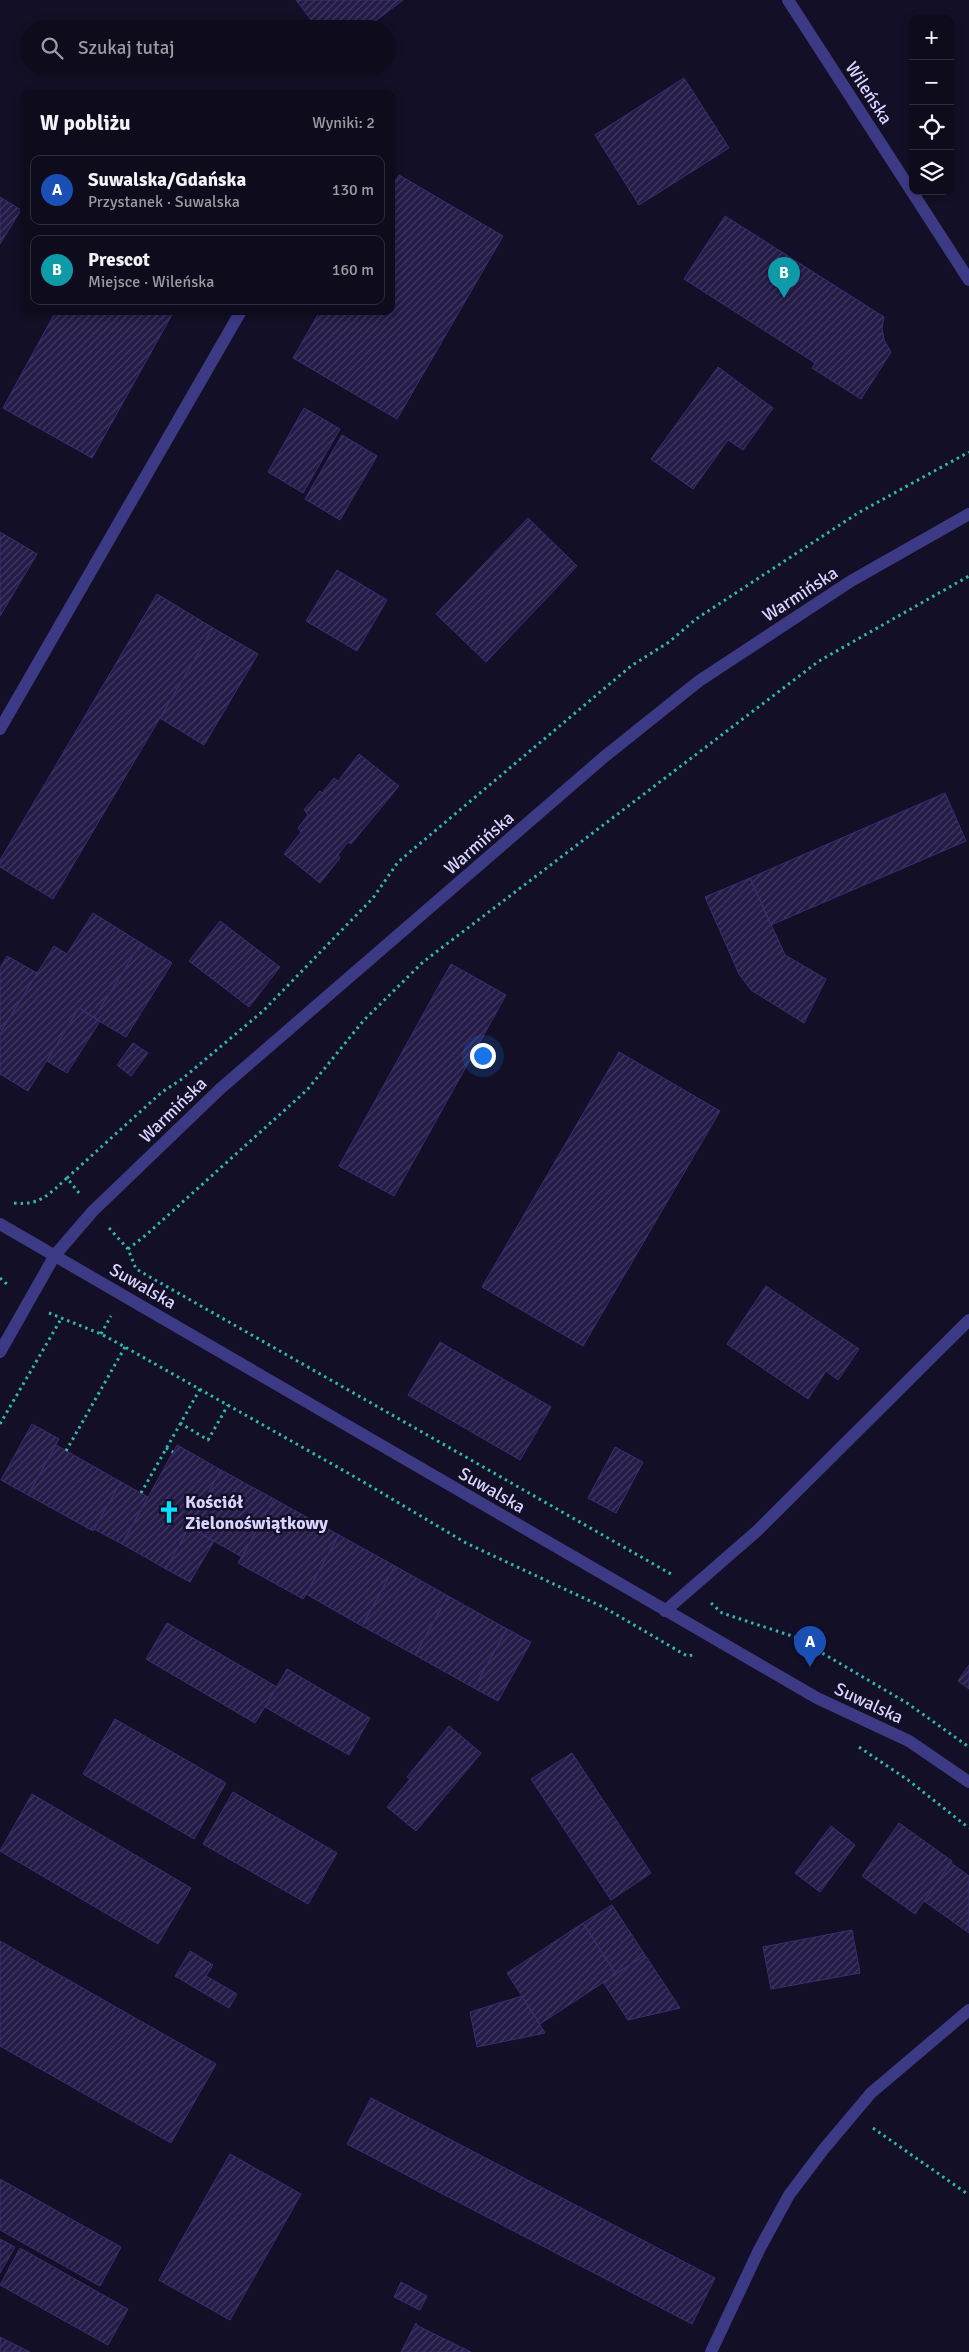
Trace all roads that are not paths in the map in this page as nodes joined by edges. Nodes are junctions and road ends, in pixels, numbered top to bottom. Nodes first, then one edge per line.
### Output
1 (788, 0) edge
2 (969, 280) edge
3 (239, 315) edge
4 (969, 514) edge
5 (0, 729) edge
6 (0, 1224) edge
7 (55, 1255) junction
8 (969, 1320) edge
9 (0, 1352) edge
10 (665, 1611) junction
11 (969, 1782) edge
12 (969, 2010) edge
13 (711, 2352) edge

1 - 2 street, Wileńska
3 - 5 street
4 - 7 street, Warmińska
6 - 7 street, Suwalska
7 - 9 street, Warmińska
7 - 10 street, Suwalska
8 - 10 street
10 - 11 street, Suwalska
12 - 13 street

